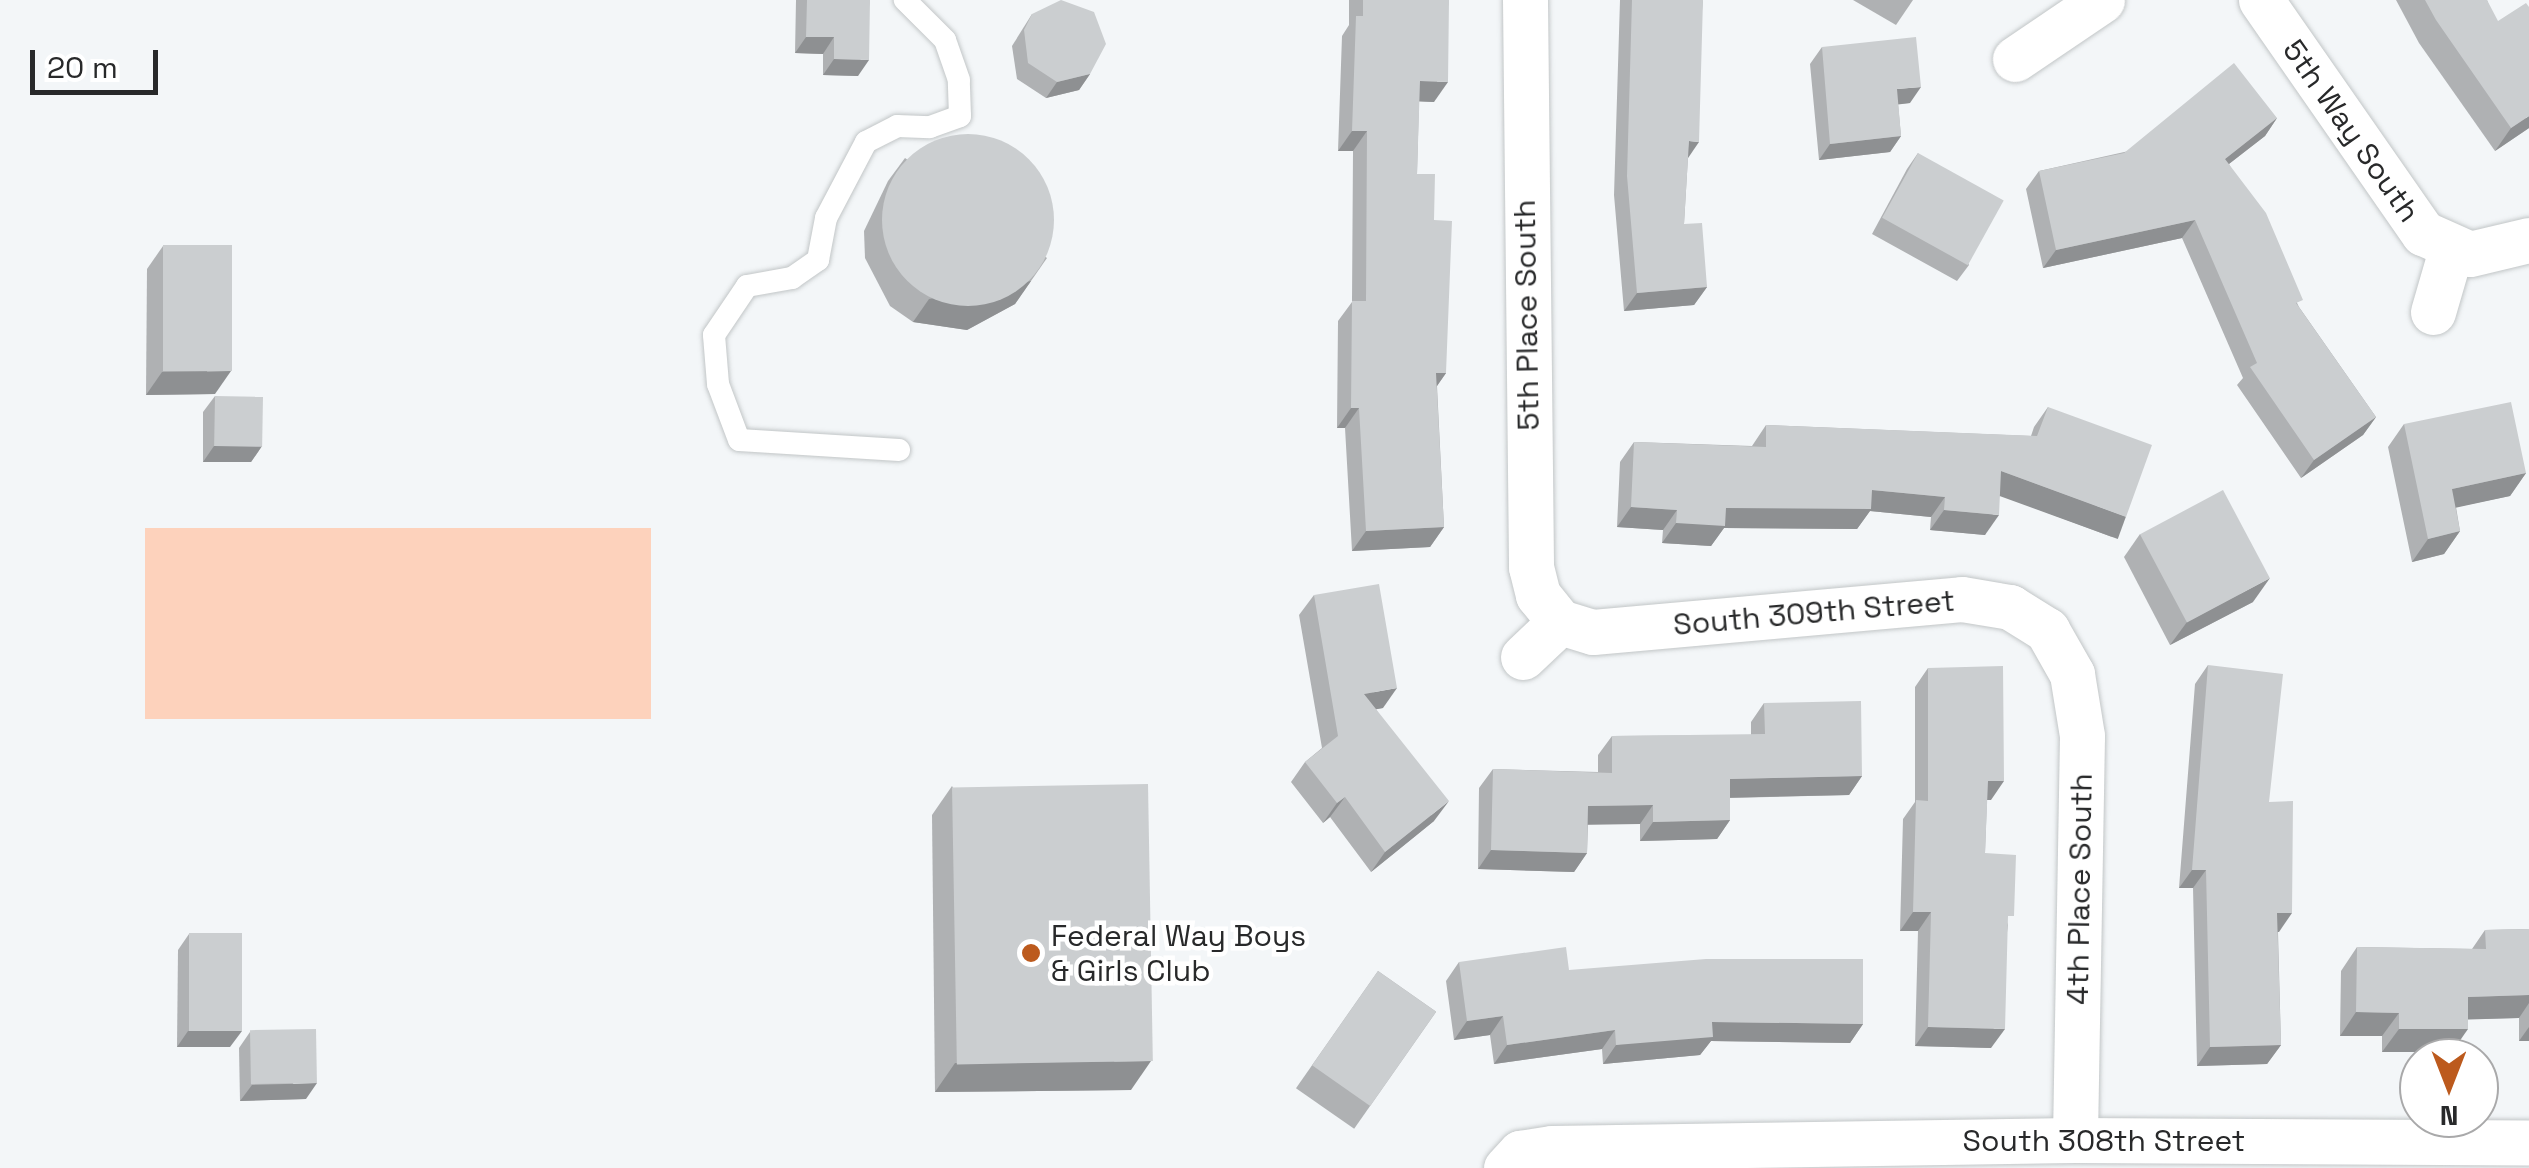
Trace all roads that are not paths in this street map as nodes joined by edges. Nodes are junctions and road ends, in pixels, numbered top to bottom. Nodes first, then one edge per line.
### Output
1 (905, 0) edge
2 (1525, 0) edge
3 (2102, 0) edge
4 (2261, 0) edge
5 (2015, 58) dead end
6 (2529, 240) edge
7 (2452, 250) junction
8 (2434, 312) dead end
9 (899, 450) dead end
10 (1560, 622) junction
11 (2056, 643) joint
12 (1523, 657) dead end
13 (2075, 1140) junction
14 (2529, 1142) edge
15 (1506, 1167) edge

1 - 9 lane
2 - 10 street, 5th Place South
3 - 5 street
4 - 7 street, 5th Way South
6 - 7 street
7 - 8 street
10 - 11 street, South 309th Street
10 - 12 street
11 - 13 street, 4th Place South
13 - 14 street, South 308th Street
13 - 15 street, South 308th Street

